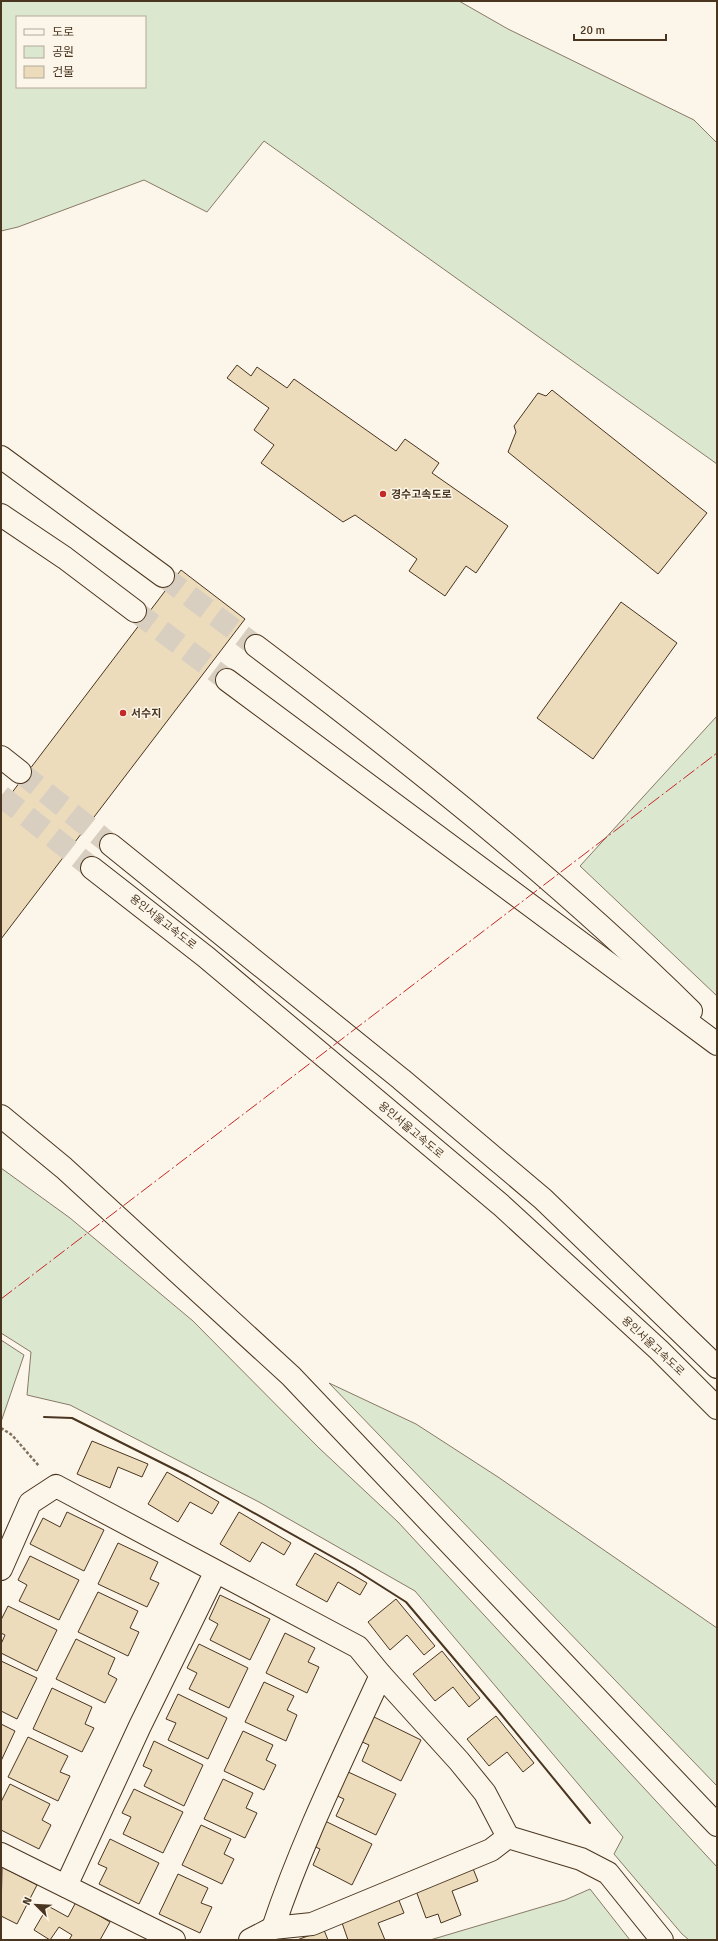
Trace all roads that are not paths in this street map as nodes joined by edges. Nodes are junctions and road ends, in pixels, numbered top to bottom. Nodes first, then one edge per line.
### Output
1 (1, 456) edge
2 (1, 515) edge
3 (163, 576) tunnel mouth
4 (135, 611) tunnel mouth
5 (256, 646) tunnel mouth
6 (227, 680) tunnel mouth
7 (1, 757) edge
8 (20, 772) tunnel mouth
9 (111, 845) tunnel mouth
10 (92, 868) tunnel mouth
11 (717, 1037) edge
12 (717, 1044) edge
13 (1, 1116) edge
14 (717, 1367) edge
15 (717, 1408) edge
16 (1, 1569) edge
17 (215, 1573) junction
18 (381, 1674) junction
19 (717, 1825) edge
20 (508, 1837) junction
21 (1, 1854) edge
22 (66, 1886) junction
23 (273, 1928) junction
24 (174, 1940) edge
25 (250, 1940) edge
26 (662, 1940) edge

1 - 3 main road
2 - 4 main road
5 - 11 main road
6 - 12 main road
7 - 8 main road
9 - 14 main road
10 - 15 main road, 용인서울고속도로
13 - 19 main road
16 - 17 main road
17 - 18 main road
17 - 22 main road
18 - 20 main road
18 - 23 main road
20 - 23 main road
20 - 26 main road
21 - 22 main road
22 - 24 main road
23 - 25 main road

